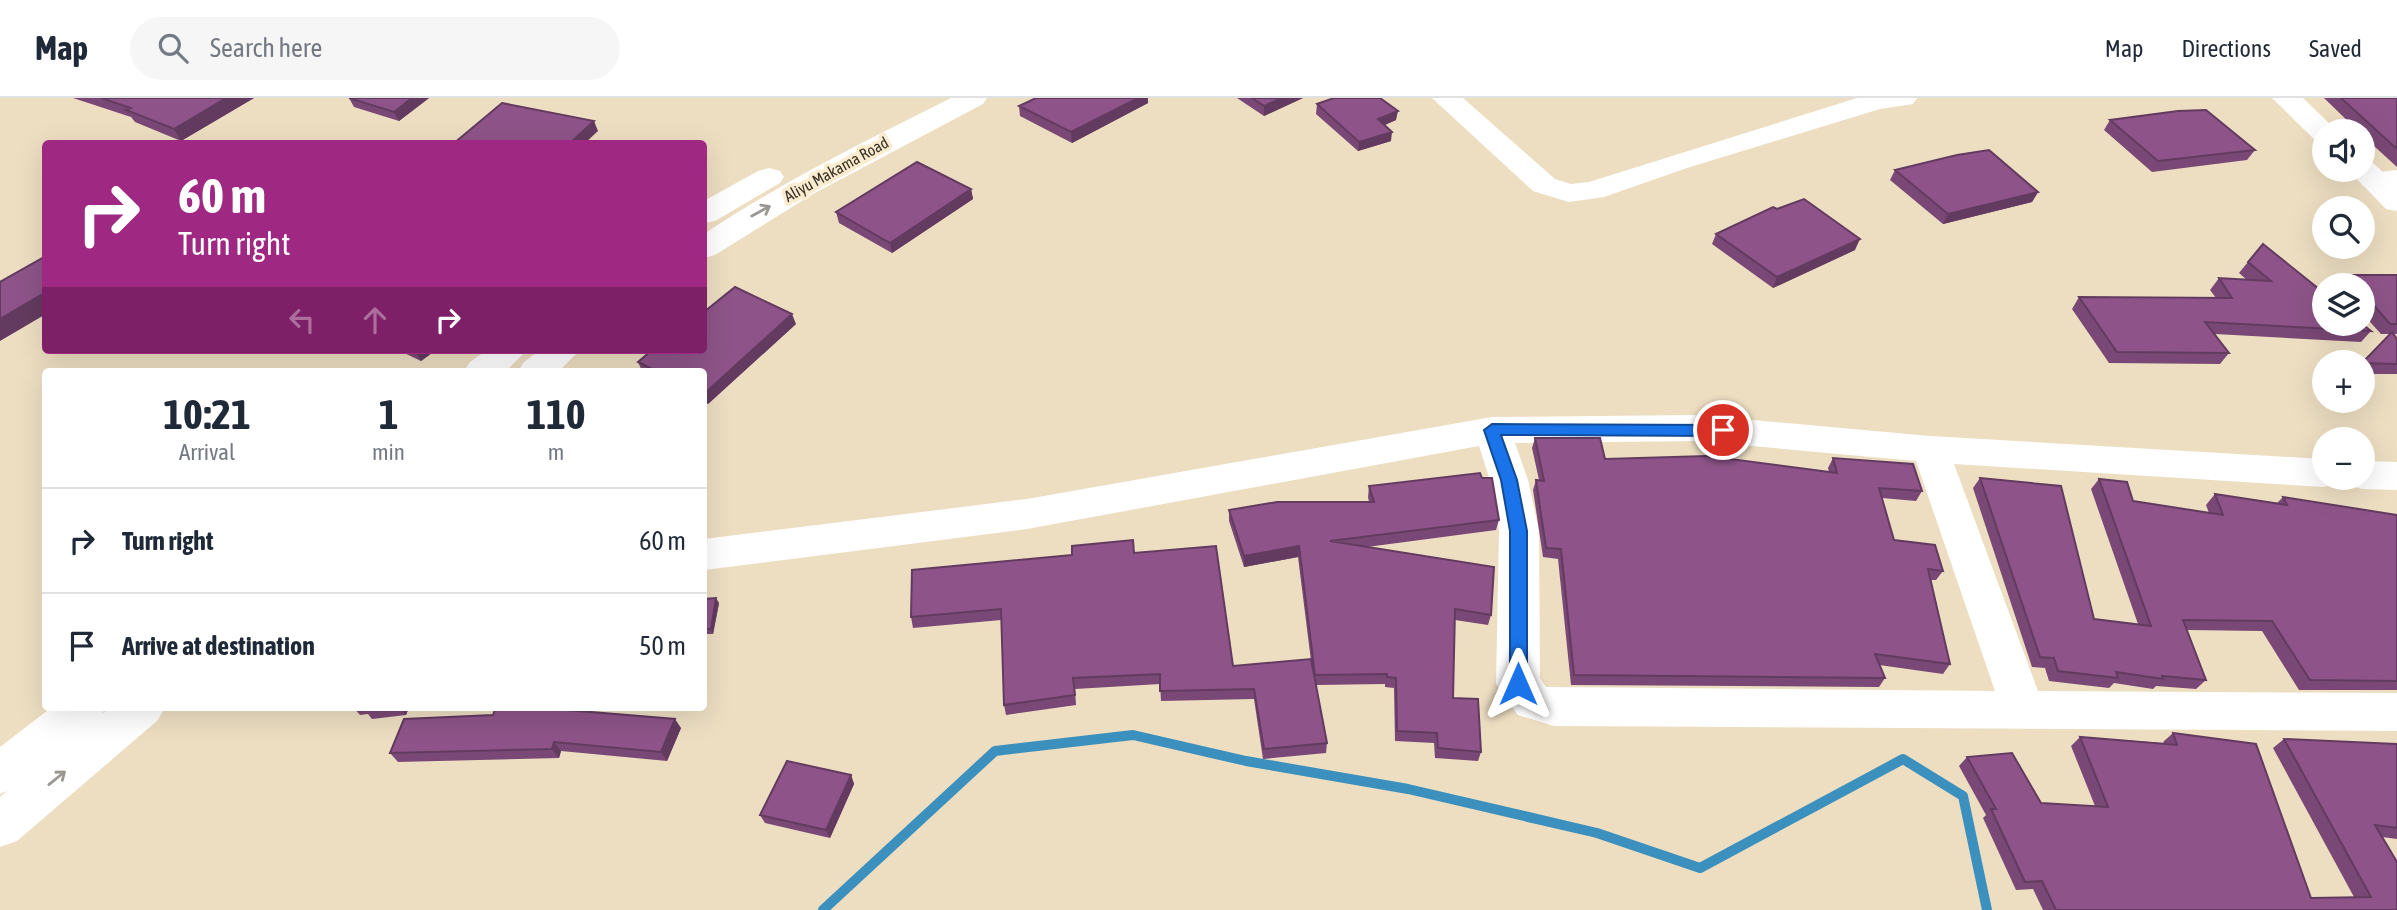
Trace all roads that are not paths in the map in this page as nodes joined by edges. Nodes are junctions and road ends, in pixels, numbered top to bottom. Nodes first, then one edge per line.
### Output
1 (920, 98) edge
2 (973, 98) edge
3 (1446, 98) edge
4 (1903, 98) edge
5 (2287, 98) edge
6 (2312, 122) edge
7 (2378, 176) edge
8 (2397, 202) edge
9 (707, 212) edge
10 (707, 246) edge
11 (505, 354) edge
12 (558, 354) edge
13 (486, 368) edge
14 (540, 368) edge
15 (1492, 430) junction
16 (1930, 449) junction
17 (2312, 472) edge
18 (2375, 475) edge
19 (2397, 476) edge
20 (707, 555) edge
21 (131, 711) edge
22 (2024, 711) junction
23 (2397, 712) edge
24 (77, 729) edge
25 (8, 802) edge

1 - 9 street, Aliyu Makama Road
10 -> 2 street, Aliyu Makama Road
3 - 4 street
5 - 6 street
7 - 8 street
11 - 13 street
12 - 14 street
15 - 16 street
15 - 20 street
15 - 22 street
16 - 17 street
16 - 22 street
18 - 19 street
21 - 24 street
22 - 23 street
24 - 25 street

